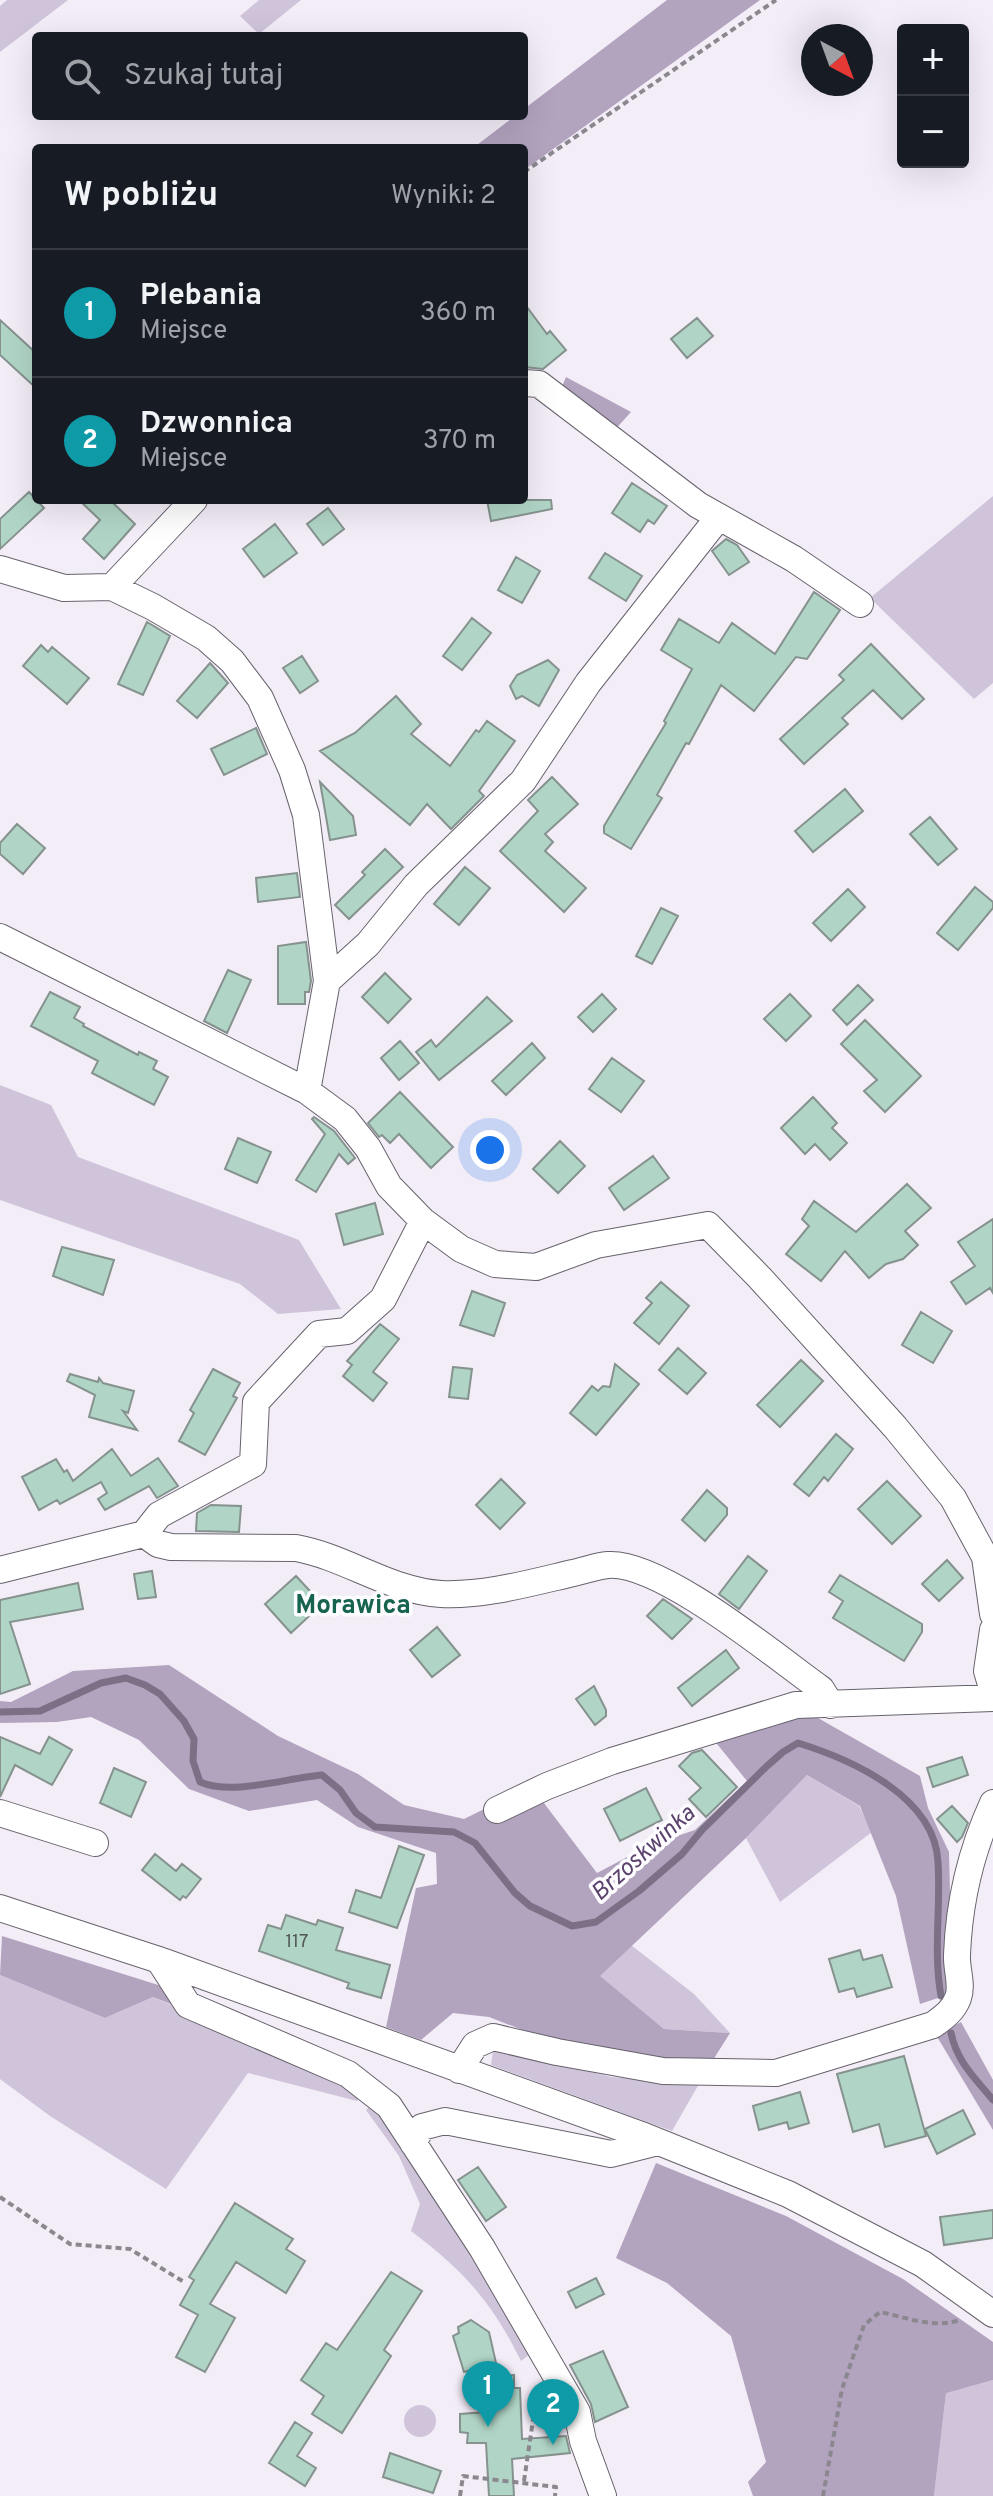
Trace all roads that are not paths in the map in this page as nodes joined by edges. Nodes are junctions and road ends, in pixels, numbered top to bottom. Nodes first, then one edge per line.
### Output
1 (528, 383) edge
2 (190, 504) edge
3 (718, 518) junction
4 (0, 569) edge
5 (112, 587) junction
6 (860, 604) dead end
7 (0, 937) edge
8 (327, 981) junction
9 (307, 1091) junction
10 (423, 1221) junction
11 (144, 1534) junction
12 (0, 1570) edge
13 (993, 1614) edge
14 (993, 1630) edge
15 (993, 1691) edge
16 (993, 1698) edge
17 (831, 1705) junction
18 (993, 1803) edge
19 (497, 1810) dead end
20 (0, 1813) edge
21 (95, 1843) dead end
22 (0, 1908) edge
23 (159, 1960) junction
24 (459, 2070) junction
25 (658, 2142) junction
26 (413, 2143) junction
27 (987, 2310) edge
28 (603, 2496) edge

1 - 3 street
2 - 5 street
3 - 6 street
3 - 8 street
4 - 5 street
5 - 8 street
7 - 9 street
8 - 9 street
9 - 10 street
10 - 11 street
10 - 13 street
11 - 12 street
11 - 17 street
14 - 15 street
16 - 17 street
17 - 19 street
18 - 24 street
20 - 21 street
22 - 23 street
23 - 24 street
23 - 26 street
24 - 25 street
25 - 26 street
25 - 27 street
26 - 28 street

